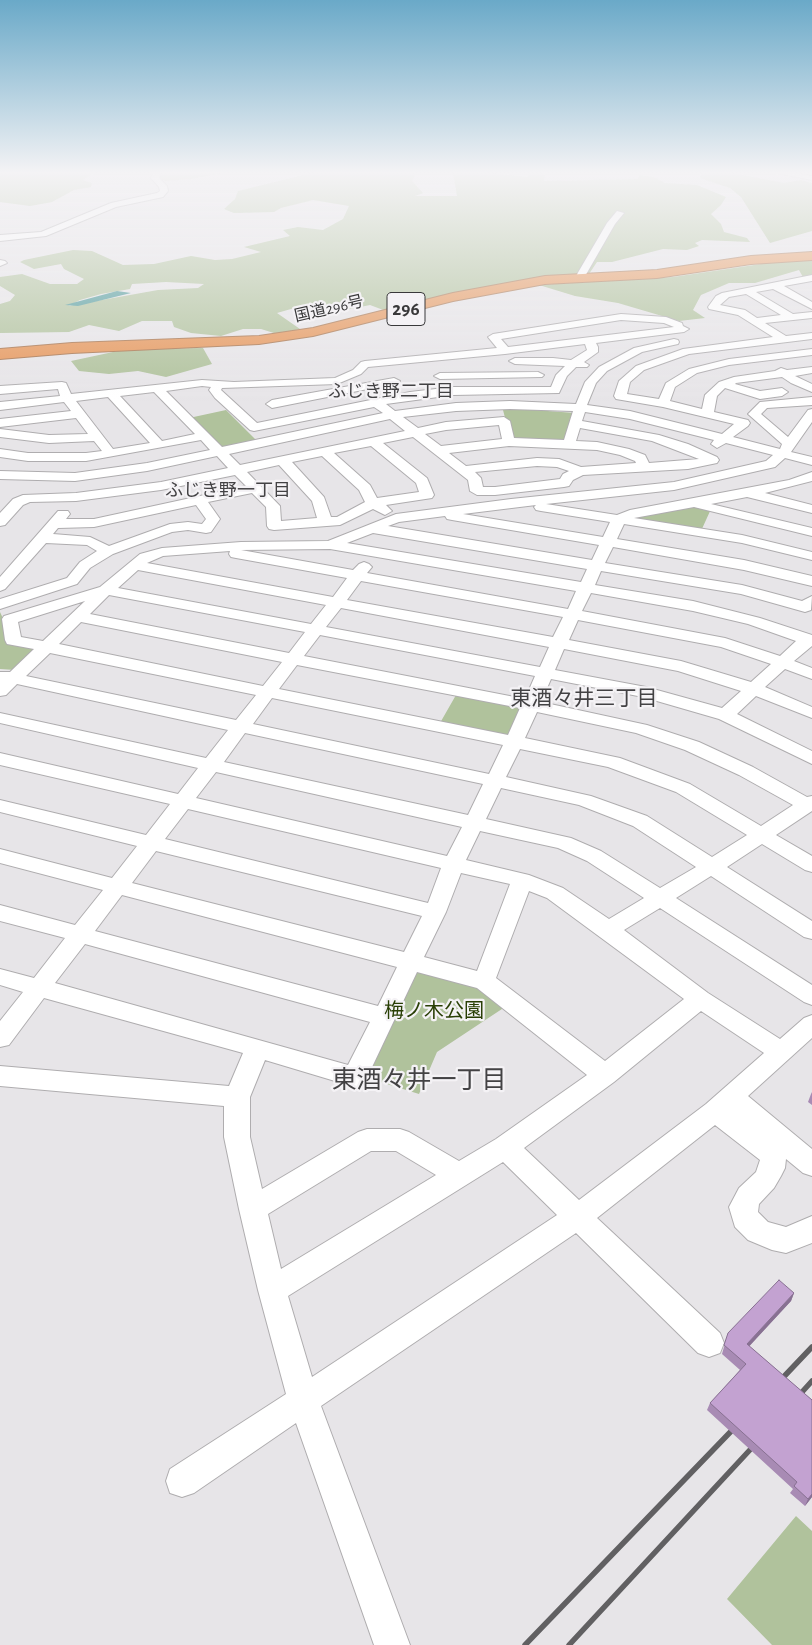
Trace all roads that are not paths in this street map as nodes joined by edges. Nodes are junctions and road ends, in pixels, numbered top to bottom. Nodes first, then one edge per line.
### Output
1 (598, 248) edge
2 (812, 256) edge
3 (581, 276) junction
4 (809, 281) edge
5 (774, 285) junction
6 (746, 290) junction
7 (812, 306) edge
8 (812, 315) edge
9 (791, 318) junction
10 (595, 321) junction
11 (755, 321) junction
12 (812, 325) edge
13 (768, 330) junction
14 (732, 334) dead end
15 (689, 336) junction
16 (812, 336) edge
17 (616, 337) junction
18 (783, 339) junction
19 (588, 341) junction
20 (457, 344) dead end
21 (742, 344) junction
22 (505, 351) junction
23 (812, 352) edge
24 (0, 354) edge
25 (763, 358) junction
26 (380, 363) junction
27 (427, 363) junction
28 (574, 364) junction
29 (362, 367) junction
30 (603, 369) junction
31 (812, 370) edge
32 (784, 373) junction
33 (632, 374) junction
34 (562, 375) junction
35 (440, 376) junction
36 (394, 381) junction
37 (219, 384) junction
38 (265, 384) junction
39 (723, 384) junction
40 (157, 388) junction
41 (812, 388) edge
42 (0, 390) edge
43 (453, 391) junction
44 (111, 393) junction
45 (406, 396) junction
46 (67, 398) junction
47 (812, 401) edge
48 (376, 402) junction
49 (663, 403) junction
50 (272, 404) junction
51 (0, 406) edge
52 (580, 408) junction
53 (812, 413) edge
54 (80, 414) junction
55 (707, 414) junction
56 (393, 415) junction
57 (291, 419) junction
58 (0, 423) edge
59 (576, 424) junction
60 (0, 432) edge
61 (415, 432) junction
62 (204, 436) junction
63 (98, 437) junction
64 (726, 438) junction
65 (812, 439) edge
66 (373, 441) junction
67 (509, 442) junction
68 (569, 444) junction
69 (790, 444) junction
70 (159, 445) junction
71 (438, 450) junction
72 (219, 452) junction
73 (325, 452) junction
74 (694, 452) junction
75 (0, 453) edge
76 (111, 454) junction
77 (282, 460) junction
78 (812, 461) edge
79 (644, 466) junction
80 (239, 469) junction
81 (464, 470) junction
82 (580, 471) junction
83 (0, 475) edge
84 (812, 476) edge
85 (793, 482) junction
86 (674, 486) junction
87 (812, 487) edge
88 (254, 488) junction
89 (747, 493) junction
90 (76, 497) junction
91 (199, 500) junction
92 (511, 503) junction
93 (373, 504) junction
94 (694, 504) junction
95 (812, 509) edge
96 (428, 512) junction
97 (396, 518) junction
98 (619, 519) junction
99 (0, 522) edge
100 (325, 522) junction
101 (54, 524) junction
102 (371, 528) junction
103 (812, 532) edge
104 (43, 538) junction
105 (608, 541) junction
106 (330, 545) junction
107 (207, 549) junction
108 (108, 551) junction
109 (375, 553) junction
110 (812, 556) edge
111 (134, 565) junction
112 (597, 565) junction
113 (357, 576) junction
114 (812, 581) edge
115 (0, 586) edge
116 (585, 588) junction
117 (106, 590) junction
118 (812, 601) edge
119 (337, 602) junction
120 (0, 604) edge
121 (573, 614) junction
122 (78, 617) junction
123 (315, 630) junction
124 (810, 640) edge
125 (559, 643) junction
126 (48, 646) junction
127 (292, 659) junction
128 (784, 663) junction
129 (546, 673) junction
130 (812, 674) edge
131 (7, 677) edge
132 (754, 689) junction
133 (0, 691) edge
134 (267, 691) junction
135 (531, 705) junction
136 (812, 713) edge
137 (724, 715) junction
138 (0, 718) edge
139 (241, 726) junction
140 (514, 742) junction
141 (812, 758) edge
142 (0, 760) edge
143 (210, 764) junction
144 (494, 781) junction
145 (182, 802) junction
146 (810, 804) edge
147 (0, 806) edge
148 (474, 823) junction
149 (762, 835) junction
150 (150, 843) junction
151 (0, 856) edge
152 (453, 865) junction
153 (812, 865) edge
154 (713, 866) junction
155 (522, 880) junction
156 (116, 886) junction
157 (661, 898) junction
158 (435, 912) junction
159 (0, 913) edge
160 (608, 930) junction
161 (812, 931) edge
162 (82, 934) junction
163 (410, 963) junction
164 (0, 977) edge
165 (484, 981) junction
166 (40, 988) junction
167 (812, 996) edge
168 (700, 999) junction
169 (384, 1017) junction
170 (812, 1024) edge
171 (0, 1038) edge
172 (258, 1048) junction
173 (781, 1052) junction
174 (605, 1075) junction
175 (0, 1076) edge
176 (237, 1098) junction
177 (723, 1104) junction
178 (506, 1147) junction
179 (812, 1165) edge
180 (460, 1175) junction
181 (253, 1209) junction
182 (579, 1216) junction
183 (812, 1228) edge
184 (272, 1290) junction
185 (709, 1343) dead end
186 (304, 1400) junction
187 (182, 1482) dead end
188 (392, 1645) edge

1 - 3 street
2 - 3 highway, 国道296号 / 296
3 - 24 highway, 国道296号 / 296
4 - 5 street
5 - 6 street
5 - 7 street
6 - 9 street
6 - 11 street
8 - 9 street
9 - 11 street
10 - 15 street
10 - 17 street
10 - 22 street
11 - 13 street
12 - 13 street
13 - 14 street
13 - 18 street
15 - 17 street
15 - 30 street
16 - 18 street
17 - 19 street
18 - 21 street
19 - 22 street
19 - 28 street
20 - 29 street
21 - 25 street
21 - 33 street
22 - 27 street
23 - 25 street
25 - 32 street
25 - 49 street
26 - 27 street
26 - 29 street
26 - 36 street
27 - 28 street
27 - 35 street
28 - 30 street
28 - 34 street
29 - 38 street
30 - 33 street
30 - 52 street
31 - 32 street
32 - 39 street
32 - 41 street
33 - 49 street
34 - 35 street
34 - 43 street
35 - 43 street
36 - 45 street
36 - 50 street
37 - 38 street
37 - 40 street
37 - 57 street
38 - 50 street
39 - 41 street
39 - 55 street
40 - 44 street
40 - 62 street
42 - 46 street
43 - 45 street
44 - 46 street
44 - 70 street
45 - 48 street
46 - 51 street
46 - 54 street
47 - 69 street
48 - 56 street
48 - 57 street
49 - 55 street
50 - 57 street
52 - 56 street
52 - 59 street
52 - 64 street
53 - 69 street
54 - 58 street
54 - 63 street
55 - 64 street
56 - 61 street
56 - 72 street
59 - 68 street
59 - 74 street
60 - 63 street
61 - 66 street
61 - 67 street
61 - 71 street
62 - 70 street
62 - 72 street
63 - 76 street
64 - 69 street
64 - 74 street
65 - 69 street
66 - 73 street
66 - 93 street
67 - 68 street
67 - 71 street
68 - 79 street
69 - 78 street
69 - 86 street
70 - 76 street
71 - 81 street
72 - 80 street
72 - 83 street
73 - 77 street
73 - 93 street
74 - 79 street
75 - 76 street
77 - 80 street
77 - 100 street
79 - 82 street
80 - 88 street
80 - 90 street
81 - 82 street
81 - 82 street
84 - 85 street
85 - 87 street
85 - 89 street
86 - 92 street
86 - 94 street
88 - 91 street
88 - 100 street
89 - 94 street
89 - 95 street
90 - 99 street
90 - 101 street
91 - 101 street
91 - 108 street
92 - 96 street
92 - 98 street
93 - 97 street
93 - 100 street
94 - 98 street
94 - 103 street
96 - 97 street
96 - 105 street
97 - 102 street
98 - 105 street
98 - 110 street
101 - 104 street
102 - 106 street
102 - 112 street
104 - 108 street
104 - 115 street
105 - 112 street
105 - 114 street
106 - 107 street
106 - 109 street
107 - 111 street
107 - 113 street
108 - 120 street
109 - 113 street
109 - 116 street
111 - 117 street
111 - 119 street
112 - 116 street
112 - 118 street
113 - 119 street
113 - 121 street
116 - 121 street
116 - 124 street
117 - 122 street
117 - 123 street
117 - 126 street
119 - 123 street
119 - 125 street
121 - 125 street
121 - 128 street
122 - 126 street
122 - 127 street
123 - 127 street
123 - 129 street
124 - 128 street
125 - 129 street
125 - 132 street
126 - 131 street
126 - 134 street
127 - 134 street
127 - 135 street
128 - 130 street
128 - 132 street
129 - 135 street
129 - 137 street
131 - 133 street
131 - 139 street
132 - 136 street
132 - 137 street
134 - 139 street
134 - 140 street
135 - 140 street
135 - 146 street
137 - 141 street
138 - 143 street
139 - 143 street
139 - 144 street
140 - 144 street
140 - 149 street
142 - 145 street
143 - 145 street
143 - 148 street
144 - 148 street
144 - 154 street
145 - 150 street
145 - 152 street
146 - 149 street
147 - 150 street
148 - 152 street
148 - 157 street
149 - 153 street
149 - 154 street
150 - 156 street
150 - 158 street
151 - 156 street
152 - 155 street
152 - 158 street
154 - 157 street
154 - 161 street
155 - 160 street
155 - 165 street
156 - 162 street
156 - 163 street
157 - 160 street
157 - 167 street
158 - 163 street
159 - 162 street
160 - 168 street
162 - 166 street
162 - 169 street
163 - 165 street
163 - 169 street
164 - 166 street
165 - 174 street
166 - 171 street
166 - 172 street
168 - 173 street
168 - 174 street
169 - 172 street
170 - 173 street
172 - 176 street
173 - 177 street
174 - 178 street
175 - 176 street
176 - 181 street
177 - 179 street
177 - 182 street
177 - 183 street
178 - 180 street
178 - 182 street
180 - 181 street
180 - 184 street
181 - 184 street
182 - 185 street
182 - 186 street
184 - 186 street
186 - 187 street
186 - 188 street

